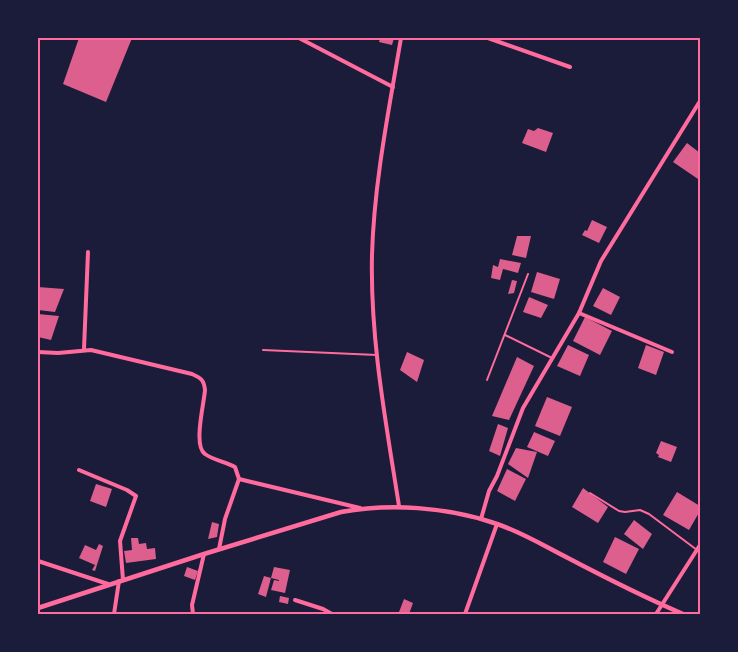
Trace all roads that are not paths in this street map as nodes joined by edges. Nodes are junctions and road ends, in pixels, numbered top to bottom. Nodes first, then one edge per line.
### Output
1 (299, 38) edge
2 (401, 38) edge
3 (488, 38) edge
4 (570, 67) dead end
5 (393, 87) junction
6 (700, 101) edge
7 (88, 252) dead end
8 (528, 274) dead end
9 (579, 313) junction
10 (505, 334) junction
11 (84, 349) junction
12 (263, 350) dead end
13 (38, 352) edge
14 (672, 352) dead end
15 (378, 355) junction
16 (552, 358) junction
17 (487, 380) dead end
18 (80, 470) dead end
19 (238, 479) junction
20 (590, 493) dead end
21 (399, 506) junction
22 (360, 508) junction
23 (482, 519) junction
24 (497, 524) junction
25 (699, 548) edge
26 (219, 549) junction
27 (204, 554) junction
28 (38, 561) edge
29 (121, 580) junction
30 (108, 584) junction
31 (295, 600) dead end
32 (662, 605) junction
33 (38, 608) edge
34 (114, 615) edge
35 (193, 615) edge
36 (332, 615) edge
37 (465, 615) edge
38 (656, 615) edge
39 (683, 615) edge

1 - 5 street
2 - 5 street
3 - 4 street
5 - 15 street
6 - 9 street
7 - 11 street
8 - 10 lane
9 - 14 street
9 - 16 street
10 - 16 lane
10 - 17 lane
11 - 13 street
11 - 19 street
12 - 15 lane
15 - 21 street
16 - 23 street
18 - 29 street
19 - 22 street
19 - 26 street
20 - 25 lane
21 - 22 street
21 - 23 street
22 - 26 street
23 - 24 street
24 - 32 street
24 - 37 street
25 - 32 street
26 - 27 street
27 - 29 street
27 - 35 street
28 - 30 street
29 - 30 street
29 - 34 street
30 - 33 street
31 - 36 street
32 - 38 street
32 - 39 street

